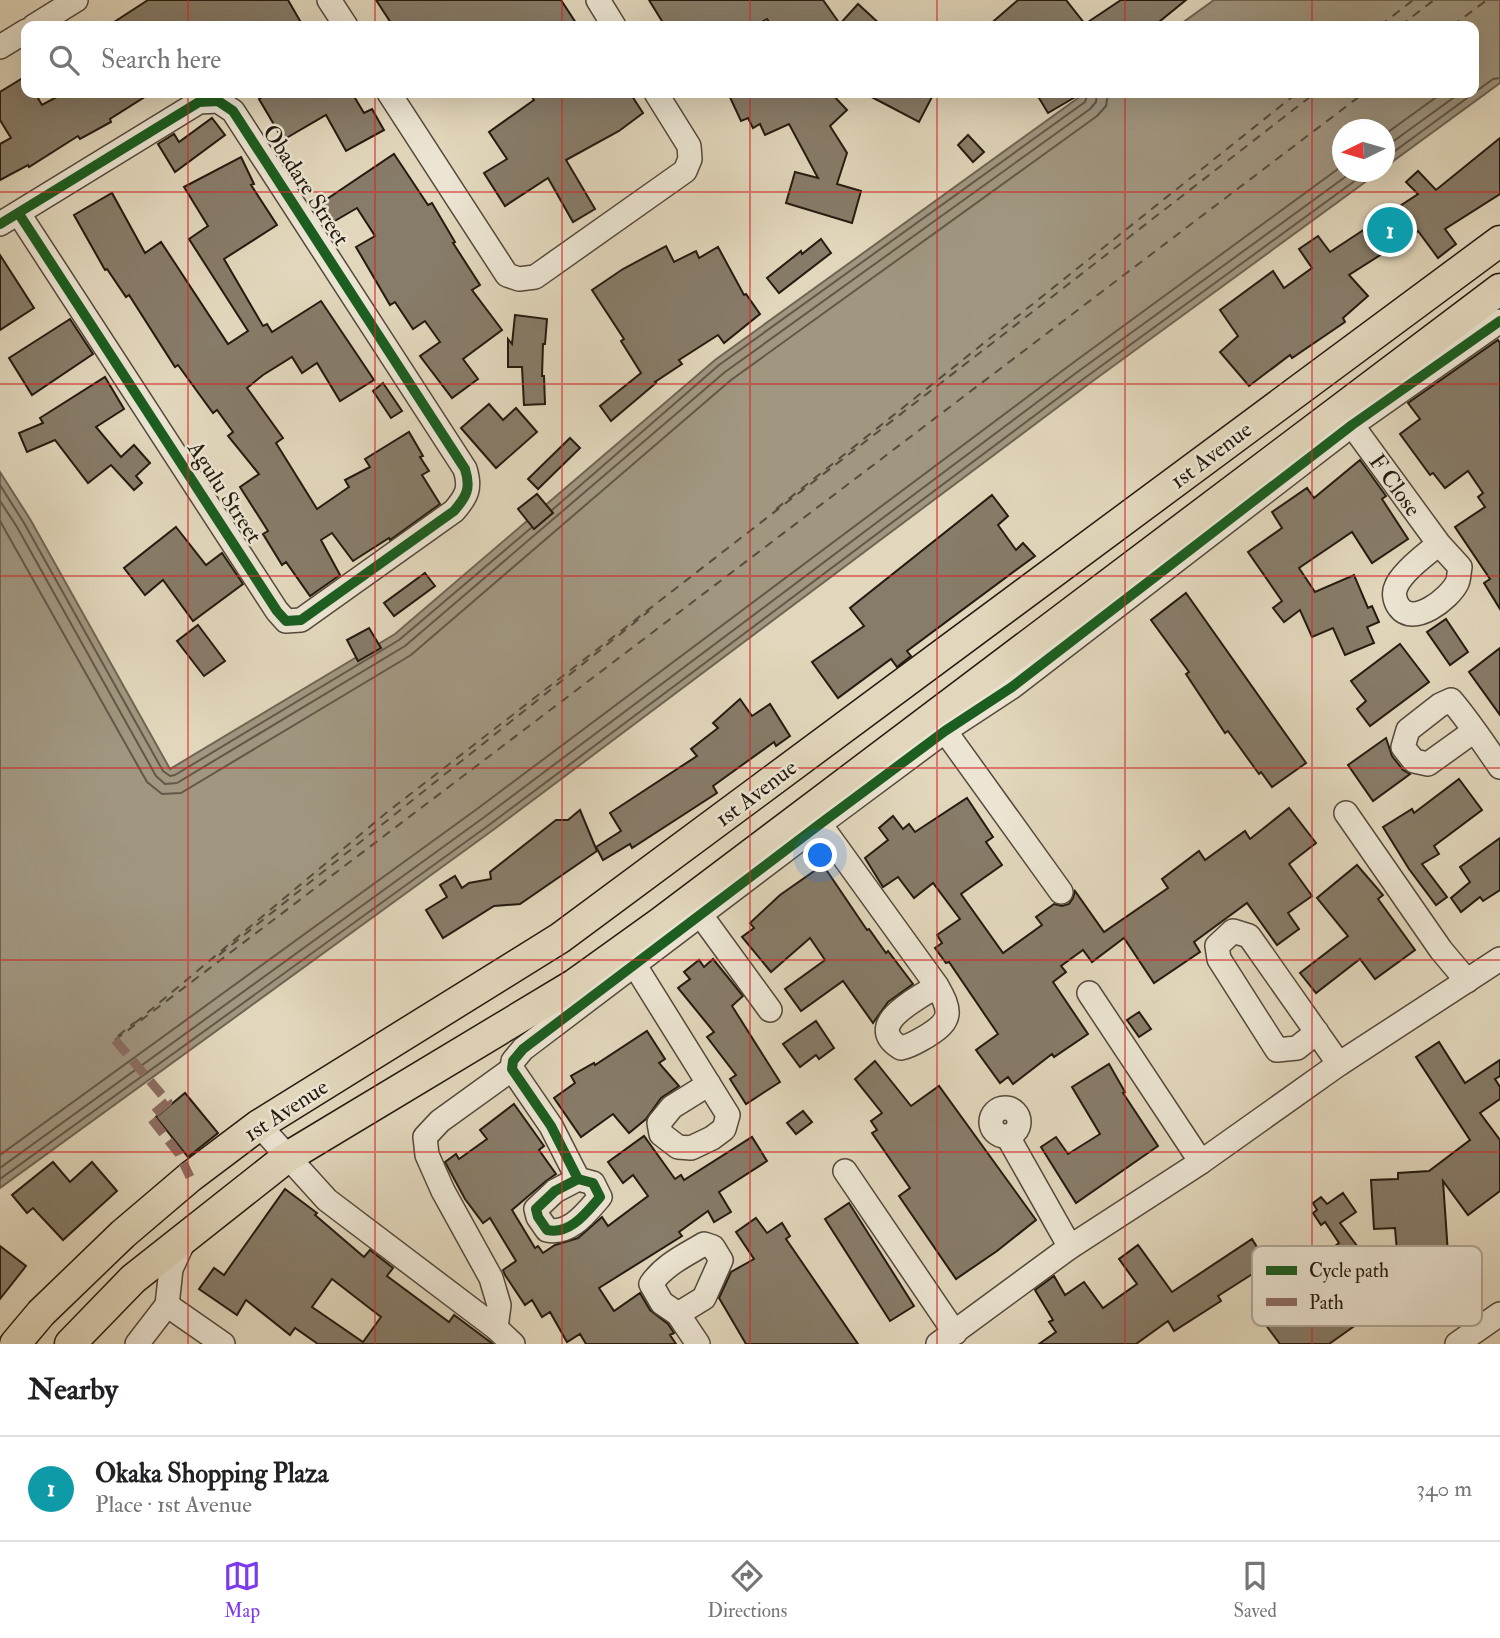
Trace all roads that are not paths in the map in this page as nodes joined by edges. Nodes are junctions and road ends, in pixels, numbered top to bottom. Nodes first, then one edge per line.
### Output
1 (329, 0) edge
2 (598, 0) edge
3 (64, 3) edge
4 (41, 21) edge
5 (343, 21) edge
6 (611, 21) edge
7 (21, 34) edge
8 (0, 47) edge
9 (392, 98) edge
10 (659, 98) edge
11 (10, 219) edge
12 (1500, 241) edge
13 (1500, 289) edge
14 (1500, 321) edge
15 (1352, 425) junction
16 (454, 511) joint
17 (1438, 544) dead end
18 (945, 731) junction
19 (1475, 731) dead end
20 (1500, 766) edge
21 (1346, 813) dead end
22 (820, 824) junction
23 (1061, 892) dead end
24 (700, 914) junction
25 (1500, 959) edge
26 (634, 964) junction
27 (1468, 981) junction
28 (937, 985) dead end
29 (1089, 993) dead end
30 (770, 1010) dead end
31 (1317, 1032) junction
32 (1339, 1064) junction
33 (512, 1069) junction
34 (709, 1084) dead end
35 (259, 1125) junction
36 (1008, 1137) dead end
37 (286, 1158) junction
38 (1201, 1163) junction
39 (845, 1171) dead end
40 (578, 1179) dead end
41 (185, 1238) junction
42 (1070, 1247) junction
43 (167, 1305) junction
44 (678, 1314) dead end
45 (1500, 1314) edge
46 (496, 1328) junction
47 (947, 1338) edge
48 (15, 1344) edge
49 (70, 1344) edge
50 (137, 1344) edge
51 (223, 1344) edge
52 (513, 1344) edge
53 (698, 1344) edge
54 (1457, 1344) edge

1 - 5 street
2 - 6 street
3 - 4 street
7 - 8 street
9 - 10 street
11 - 16 street, Agulu Street
11 - 16 street, Obadare Street
12 - 35 main road, 1st Avenue
13 - 37 main road, 1st Avenue
14 - 15 street
15 - 17 street, F Close
15 - 18 street
18 - 22 street
18 - 23 street
19 - 20 street
21 - 27 street
22 - 24 street
22 - 28 street
24 - 26 street
24 - 30 street
25 - 27 street
26 - 33 street
26 - 34 street
27 - 32 street
29 - 38 street
31 - 31 street
31 - 32 street
32 - 38 street
33 - 40 street
33 - 46 street
35 - 37 street
35 - 48 main road, 1st Avenue
36 - 42 street
37 - 41 main road, 1st Avenue
37 - 46 street
38 - 42 street
39 - 47 street
41 - 43 street
41 - 49 main road, 1st Avenue
42 - 47 street
43 - 50 street
43 - 51 street
44 - 53 street
45 - 54 street
46 - 52 street

